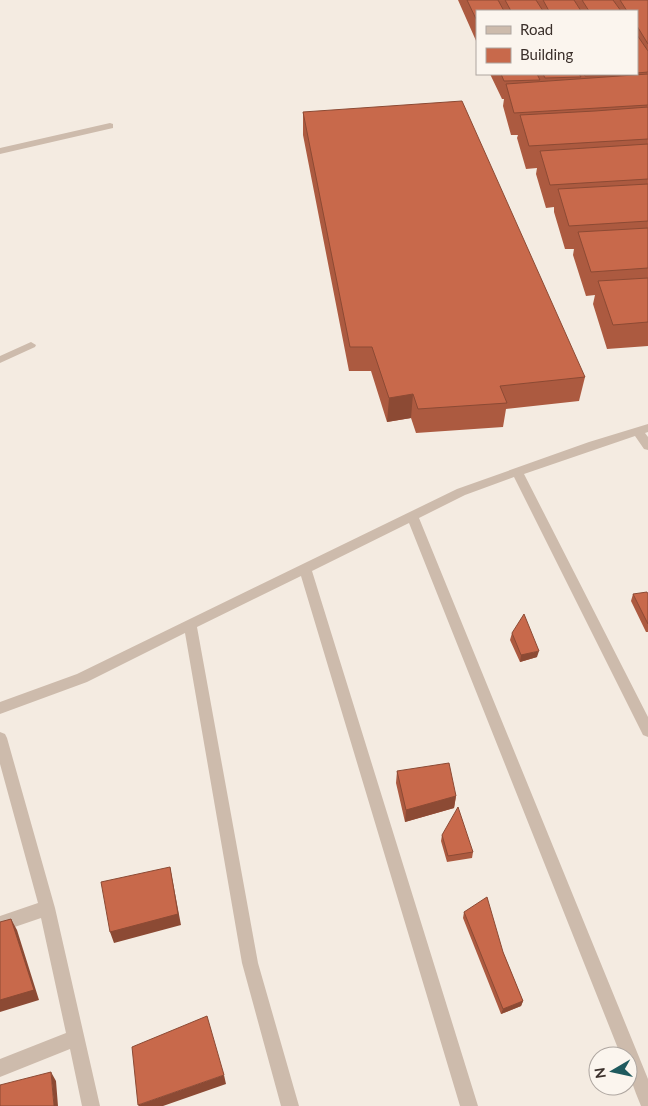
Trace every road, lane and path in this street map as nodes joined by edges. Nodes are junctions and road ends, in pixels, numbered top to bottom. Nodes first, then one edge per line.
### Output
1 (110, 126) dead end
2 (0, 151) edge
3 (31, 345) dead end
4 (0, 360) edge
5 (643, 429) edge
6 (648, 446) edge
7 (518, 473) junction
8 (413, 517) junction
9 (304, 568) junction
10 (190, 624) junction
11 (0, 708) edge
12 (648, 731) edge
13 (0, 738) edge
14 (47, 908) junction
15 (0, 924) edge
16 (76, 1038) junction
17 (0, 1068) edge
18 (648, 1101) edge
19 (91, 1106) edge
20 (290, 1106) edge
21 (469, 1106) edge

1 - 2 street
3 - 4 street
5 - 6 street
5 - 7 street
7 - 8 street
7 - 12 street
8 - 9 street
8 - 18 street
9 - 10 street
9 - 21 street
10 - 11 street
10 - 20 street
13 - 14 street
14 - 15 street
14 - 16 street
16 - 17 street
16 - 19 street

